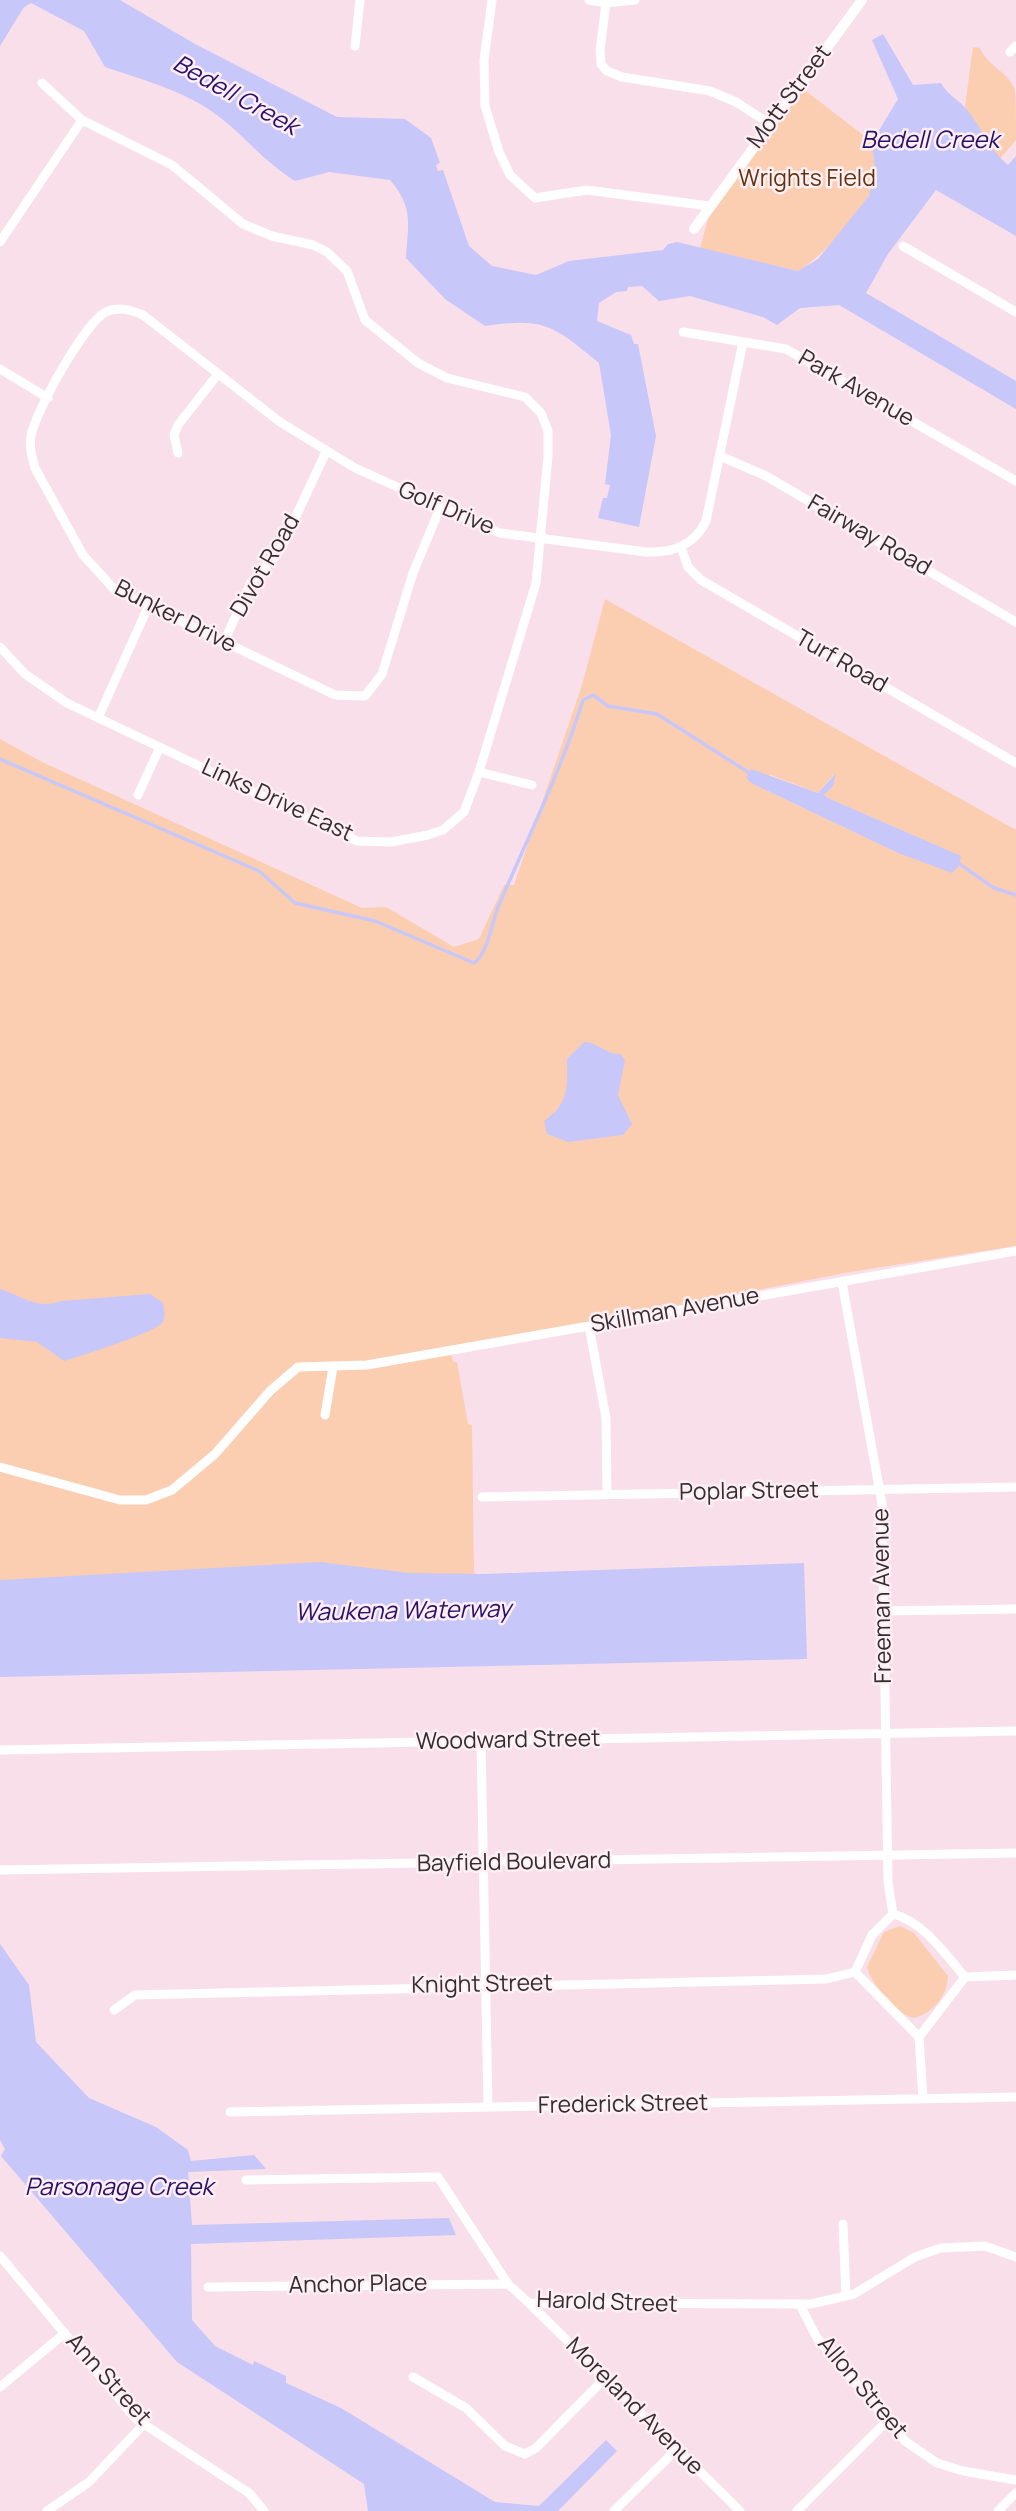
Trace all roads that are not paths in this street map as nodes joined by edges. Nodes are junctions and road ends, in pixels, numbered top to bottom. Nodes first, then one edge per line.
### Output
1 (360, 0) edge
2 (492, 0) edge
3 (590, 0) edge
4 (635, 0) edge
5 (862, 0) edge
6 (606, 3) junction
7 (355, 46) dead end
8 (42, 83) dead end
9 (82, 120) junction
10 (770, 124) junction
11 (709, 206) junction
12 (694, 229) dead end
13 (0, 242) edge
14 (903, 246) dead end
15 (128, 310) joint
16 (1016, 312) edge
17 (683, 332) dead end
18 (743, 342) junction
19 (0, 369) edge
20 (218, 374) junction
21 (48, 398) junction
22 (326, 452) junction
23 (177, 453) dead end
24 (720, 456) junction
25 (1016, 481) edge
26 (440, 508) junction
27 (541, 539) junction
28 (681, 547) junction
29 (148, 607) junction
30 (1016, 622) edge
31 (224, 642) junction
32 (0, 647) edge
33 (98, 718) junction
34 (160, 747) junction
35 (1016, 763) edge
36 (480, 772) junction
37 (532, 785) dead end
38 (138, 795) dead end
39 (1016, 1251) edge
40 (842, 1282) junction
41 (589, 1326) junction
42 (333, 1367) junction
43 (325, 1415) dead end
44 (0, 1467) edge
45 (1016, 1487) edge
46 (878, 1489) junction
47 (607, 1494) junction
48 (482, 1497) dead end
49 (1016, 1609) edge
50 (884, 1611) junction
51 (1016, 1731) edge
52 (886, 1733) junction
53 (481, 1741) junction
54 (0, 1750) edge
55 (1016, 1853) edge
56 (887, 1857) junction
57 (483, 1863) junction
58 (0, 1870) edge
59 (893, 1914) junction
60 (855, 1972) junction
61 (1016, 1975) edge
62 (965, 1977) junction
63 (485, 1985) junction
64 (114, 2010) dead end
65 (919, 2037) junction
66 (1016, 2097) edge
67 (923, 2099) junction
68 (488, 2107) junction
69 (230, 2112) dead end
70 (246, 2180) dead end
71 (843, 2224) dead end
72 (0, 2256) edge
73 (1016, 2257) edge
74 (508, 2284) junction
75 (208, 2287) dead end
76 (846, 2296) junction
77 (529, 2303) junction
78 (800, 2305) junction
79 (65, 2333) junction
80 (413, 2377) dead end
81 (605, 2378) junction
82 (0, 2387) edge
83 (886, 2422) junction
84 (145, 2423) junction
85 (677, 2449) junction
86 (1016, 2480) edge
87 (1016, 2493) edge
88 (47, 2511) edge
89 (264, 2511) edge
90 (614, 2511) edge
91 (740, 2511) edge
92 (797, 2511) edge
93 (998, 2511) edge

1 - 7 street
2 - 11 street
3 - 6 street
4 - 6 street
5 - 10 street, Mott Street
6 - 10 street
8 - 9 street, Links Drive East
9 - 13 street
9 - 27 street, Links Drive East
10 - 11 street, Mott Street
11 - 12 street, Mott Street
14 - 16 street
15 - 20 street, Golf Drive
15 - 21 street, Bunker Drive
17 - 18 street, Park Avenue
18 - 24 street
18 - 25 street, Park Avenue
19 - 21 street
20 - 22 street, Golf Drive
20 - 23 street
21 - 29 street, Bunker Drive
22 - 26 street, Golf Drive
22 - 31 street, Divot Road
24 - 28 street
24 - 30 street, Fairway Road
26 - 27 street, Golf Drive
26 - 31 street, Bunker Drive
27 - 28 street, Golf Drive
27 - 36 street, Links Drive East
28 - 35 street, Turf Road
29 - 31 street, Bunker Drive
29 - 33 street
32 - 33 street, Links Drive East
33 - 34 street, Links Drive East
34 - 36 street, Links Drive East
34 - 38 street
36 - 37 street
39 - 40 street, Skillman Avenue
40 - 41 street, Skillman Avenue
40 - 46 street, Freeman Avenue
41 - 42 street, Skillman Avenue
41 - 47 street
42 - 43 street
42 - 44 street, Skillman Avenue
45 - 46 street, Poplar Street
46 - 47 street, Poplar Street
46 - 50 street, Freeman Avenue
47 - 48 street, Poplar Street
49 - 50 street
50 - 52 street, Freeman Avenue
51 - 52 street, Woodward Street
52 - 53 street, Woodward Street
52 - 56 street, Freeman Avenue
53 - 54 street, Woodward Street
53 - 57 street
55 - 56 street, Bayfield Boulevard
56 - 57 street, Bayfield Boulevard
56 - 59 street, Freeman Avenue
57 - 58 street, Bayfield Boulevard
57 - 63 street
59 - 60 street
59 - 62 street
60 - 63 street, Knight Street
60 - 65 street
61 - 62 street
62 - 65 street
63 - 64 street, Knight Street
63 - 68 street
65 - 67 street
66 - 67 street, Frederick Street
67 - 68 street, Frederick Street
68 - 69 street, Frederick Street
70 - 74 street, Harold Street
71 - 76 street
72 - 79 street, Ann Street
73 - 76 street, Harold Street
74 - 75 street, Anchor Place
74 - 77 street, Harold Street
76 - 78 street, Harold Street
77 - 78 street, Harold Street
77 - 81 street, Moreland Avenue
78 - 83 street, Allon Street
79 - 82 street
79 - 84 street, Ann Street
80 - 81 street
81 - 85 street, Moreland Avenue
83 - 86 street, Allon Street
83 - 92 street
84 - 88 street
84 - 89 street, Ann Street
85 - 90 street
85 - 91 street, Moreland Avenue
87 - 93 street

